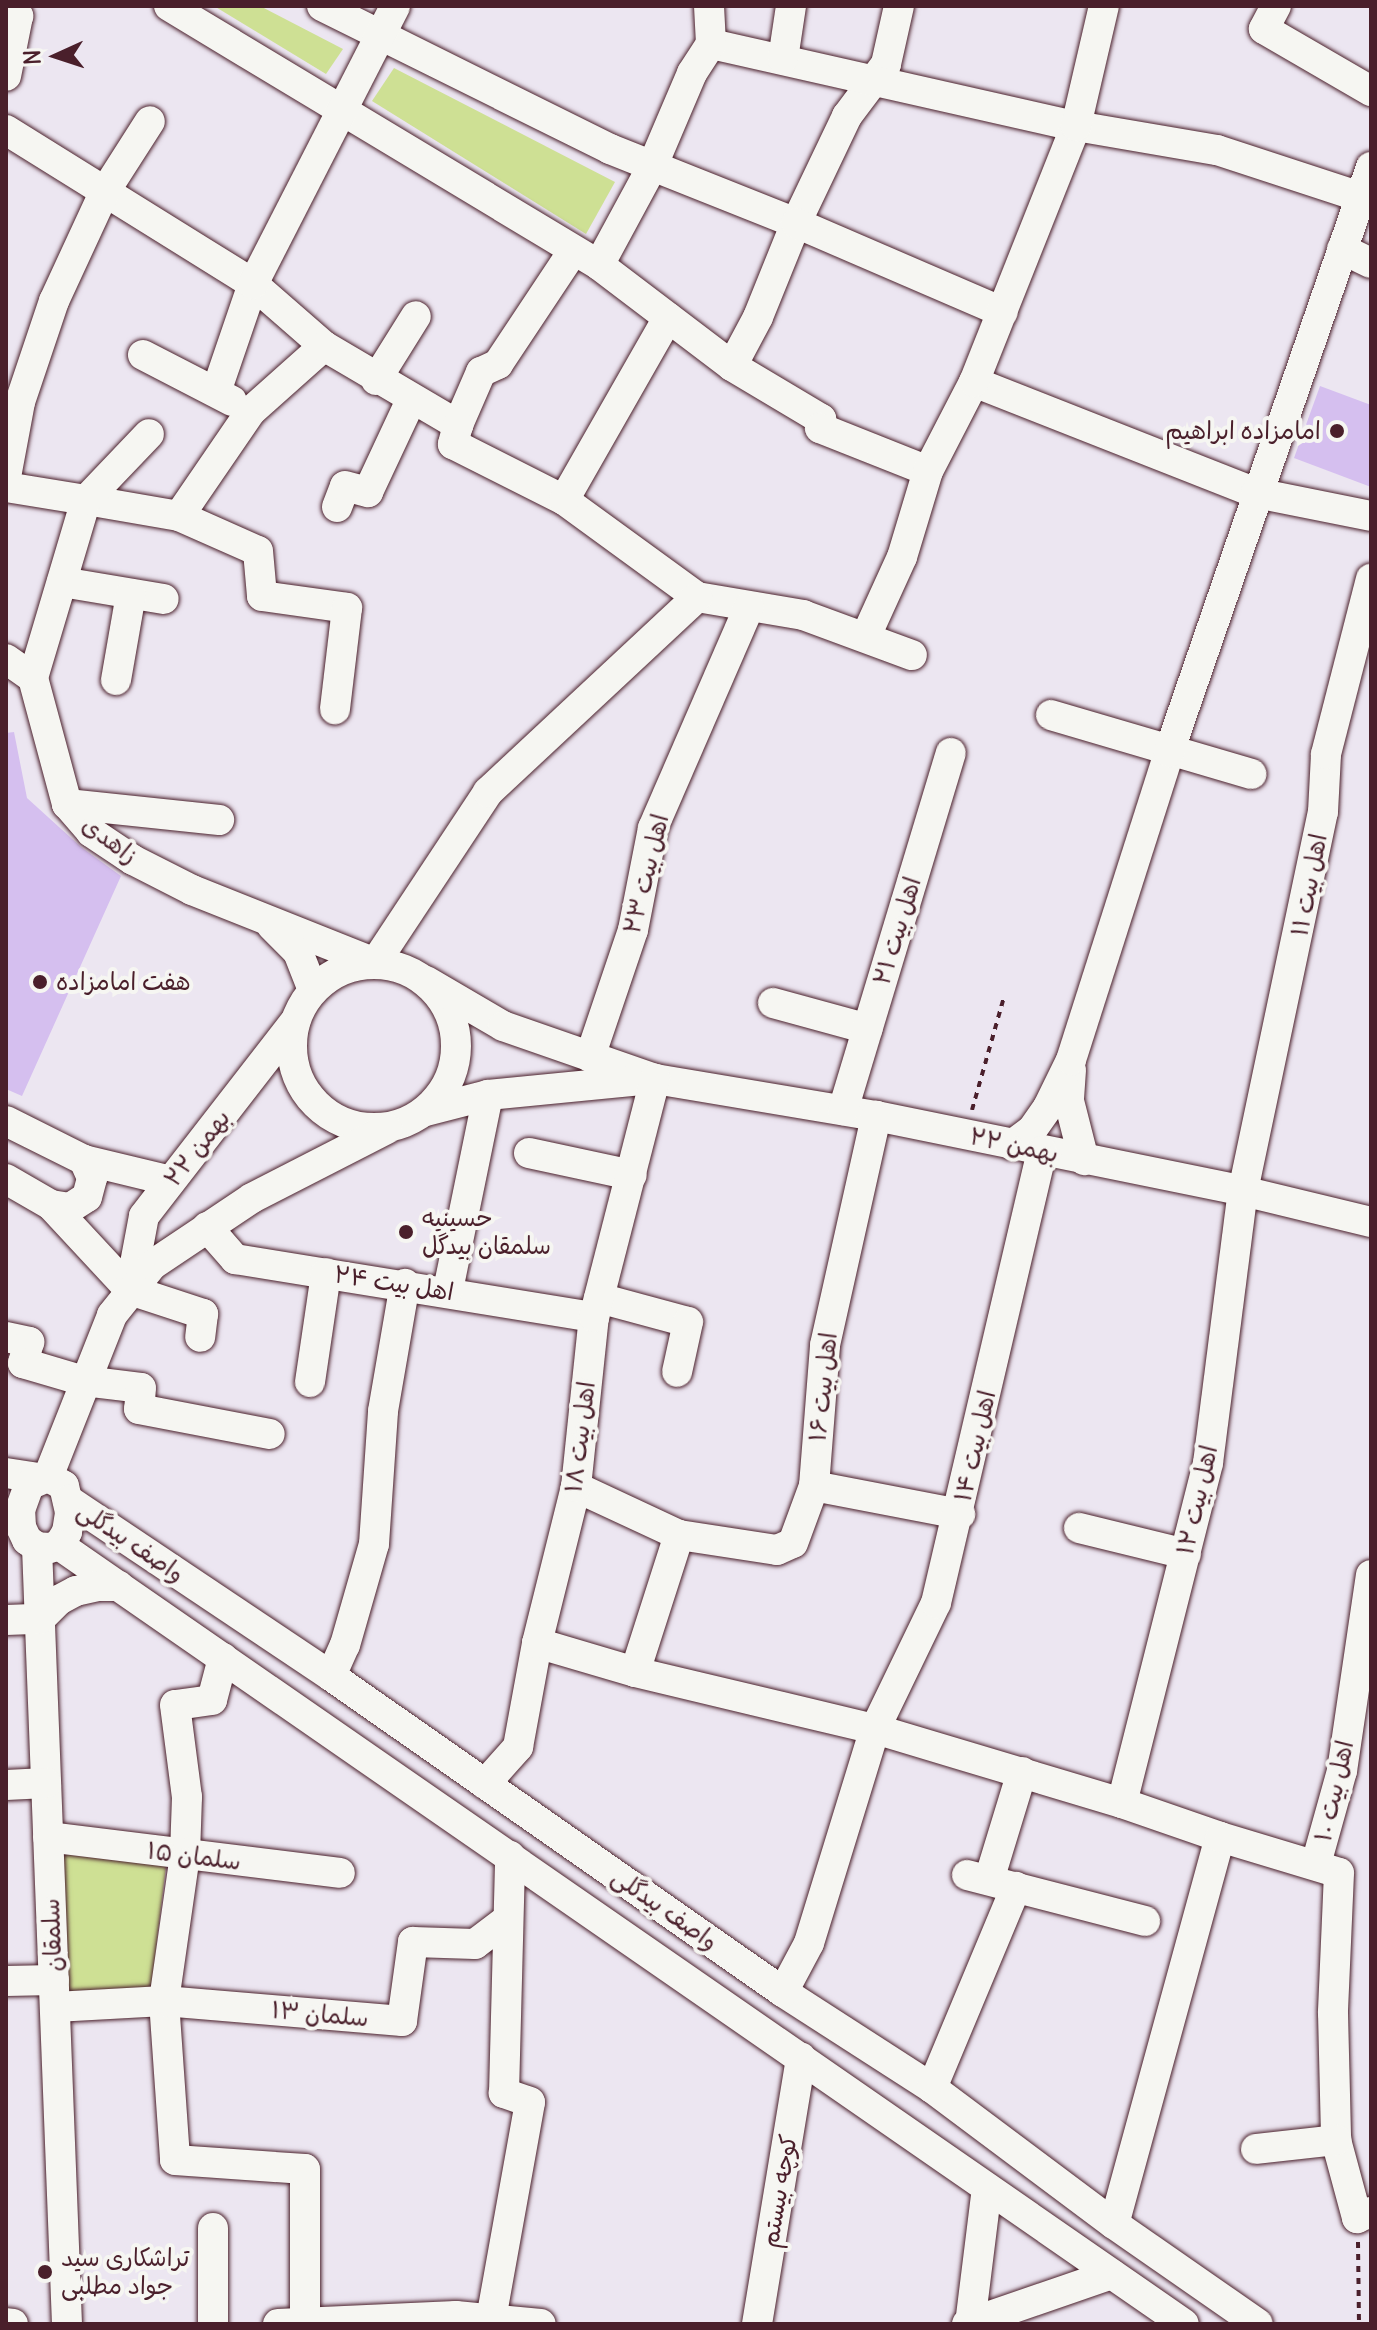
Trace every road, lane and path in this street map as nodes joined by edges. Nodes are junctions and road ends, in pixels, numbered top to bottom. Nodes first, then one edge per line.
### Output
1 (169, 6) edge
2 (322, 6) edge
3 (395, 6) edge
4 (709, 6) edge
5 (791, 6) edge
6 (899, 6) edge
7 (1104, 6) edge
8 (1276, 6) edge
9 (6, 12) edge
10 (383, 35) junction
11 (711, 44) junction
12 (783, 59) junction
13 (6, 76) edge
14 (877, 80) junction
15 (1371, 91) edge
16 (341, 109) junction
17 (150, 121) dead end
18 (1076, 126) junction
19 (6, 130) edge
20 (652, 167) junction
21 (1371, 167) edge
22 (104, 193) junction
23 (1361, 197) junction
24 (796, 223) junction
25 (1342, 249) junction
26 (586, 258) junction
27 (1371, 263) edge
28 (253, 284) junction
29 (1003, 312) junction
30 (416, 316) dead end
31 (668, 318) junction
32 (324, 346) junction
33 (143, 355) dead end
34 (732, 366) junction
35 (376, 380) junction
36 (974, 382) junction
37 (216, 392) junction
38 (411, 400) junction
39 (251, 411) junction
40 (458, 425) junction
41 (149, 434) dead end
42 (928, 471) junction
43 (6, 477) edge
44 (6, 487) edge
45 (1256, 493) junction
46 (86, 500) junction
47 (564, 500) junction
48 (337, 507) dead end
49 (179, 516) junction
50 (1371, 516) edge
51 (1371, 579) edge
52 (62, 582) junction
53 (131, 594) junction
54 (697, 597) junction
55 (164, 599) dead end
56 (749, 607) junction
57 (866, 636) junction
58 (912, 655) dead end
59 (6, 659) edge
60 (33, 678) junction
61 (116, 680) dead end
62 (1371, 689) edge
63 (1341, 699) junction
64 (335, 709) dead end
65 (1051, 715) dead end
66 (1169, 752) junction
67 (951, 753) dead end
68 (1252, 774) dead end
69 (67, 804) junction
70 (219, 820) dead end
71 (262, 916) junction
72 (375, 963) junction
73 (426, 981) junction
74 (313, 990) junction
75 (1004, 997) dead end
76 (773, 1003) dead end
77 (296, 1020) junction
78 (868, 1029) junction
79 (590, 1057) junction
80 (1071, 1060) junction
81 (655, 1079) junction
82 (488, 1095) junction
83 (843, 1110) junction
84 (426, 1111) junction
85 (876, 1116) junction
86 (6, 1121) edge
87 (393, 1127) junction
88 (965, 1135) junction
89 (1012, 1145) junction
90 (1042, 1151) junction
91 (529, 1153) dead end
92 (84, 1160) junction
93 (1084, 1160) junction
94 (632, 1175) junction
95 (6, 1179) edge
96 (171, 1181) junction
97 (1243, 1191) junction
98 (51, 1205) junction
99 (1371, 1222) edge
100 (207, 1227) junction
101 (326, 1273) junction
102 (405, 1284) junction
103 (130, 1290) junction
104 (448, 1290) junction
105 (596, 1307) junction
106 (6, 1337) edge
107 (200, 1337) dead end
108 (677, 1372) dead end
109 (84, 1381) junction
110 (310, 1382) dead end
111 (270, 1434) dead end
112 (30, 1476) edge
113 (814, 1486) junction
114 (576, 1487) junction
115 (960, 1514) junction
116 (6, 1516) edge
117 (1079, 1528) dead end
118 (679, 1535) junction
119 (41, 1544) junction
120 (1186, 1554) junction
121 (1371, 1575) edge
122 (119, 1586) junction
123 (40, 1619) junction
124 (6, 1620) edge
125 (537, 1643) junction
126 (223, 1658) junction
127 (635, 1672) junction
128 (331, 1676) junction
129 (875, 1729) junction
130 (1022, 1772) junction
131 (46, 1783) junction
132 (485, 1784) junction
133 (6, 1785) edge
134 (1122, 1803) junction
135 (48, 1837) junction
136 (1220, 1837) junction
137 (185, 1855) junction
138 (510, 1856) junction
139 (1316, 1864) junction
140 (340, 1873) dead end
141 (991, 1881) junction
142 (508, 1919) junction
143 (681, 1921) junction
144 (1145, 1921) dead end
145 (660, 1959) junction
146 (6, 1981) edge
147 (783, 1992) junction
148 (54, 1994) junction
149 (164, 2001) junction
150 (801, 2058) junction
151 (932, 2088) junction
152 (1336, 2140) junction
153 (1256, 2149) dead end
154 (987, 2188) junction
155 (1364, 2215) edge
156 (1114, 2224) junction
157 (213, 2228) dead end
158 (1112, 2274) junction
159 (491, 2319) junction
160 (1173, 2321) edge
161 (6, 2323) edge
162 (292, 2323) edge
163 (969, 2323) edge
164 (13, 2324) edge
165 (67, 2324) edge
166 (213, 2324) edge
167 (541, 2324) edge
168 (757, 2324) edge
169 (1258, 2324) edge
170 (1359, 2324) edge

1 - 16 street
2 - 10 street
3 - 10 street
4 - 11 street
5 - 12 street
6 - 14 street
7 - 18 street
8 - 15 street
9 - 13 street
10 - 16 street
10 - 20 street
11 - 12 street
11 - 20 street
12 - 14 street
14 - 18 street
14 - 24 street
16 - 26 street
16 - 28 street
17 - 22 street
18 - 23 street
18 - 29 street
19 - 22 street
20 - 24 street
20 - 26 street
21 - 23 street
22 - 28 street
22 - 43 street
23 - 25 street
24 - 29 street
24 - 34 street
25 - 27 street
25 - 45 street
26 - 31 street
26 - 40 street
28 - 32 street
28 - 37 street
29 - 36 street
30 - 35 street
31 - 34 street
31 - 47 street
32 - 35 street
32 - 39 street
33 - 37 street
34 - 42 street
35 - 38 street
36 - 42 street
36 - 45 street
37 - 39 street
38 - 40 street
38 - 48 street
39 - 49 street
40 - 47 street
41 - 46 street
42 - 57 street
44 - 46 street
45 - 50 street
45 - 66 street
46 - 49 street
46 - 52 street
47 - 54 street
49 - 64 street
51 - 63 street, اهل بیت ۱۱
52 - 53 street
52 - 60 street
53 - 55 street
53 - 61 street
54 - 56 street
54 - 72 street
56 - 57 street
56 - 79 street, اهل بیت ۲۳
57 - 58 street
59 - 60 street
60 - 69 street, زاهدی
62 - 63 street
63 - 97 street, اهل بیت ۱۱
65 - 66 street
66 - 68 street
66 - 80 street
67 - 78 street, اهل بیت ۲۱
69 - 70 street
69 - 71 street, زاهدی
71 - 72 street, زاهدی
71 - 74 street, زاهدی
72 - 73 street
72 - 74 street
73 - 79 street, ۲۲ بهمن
73 - 84 street
74 - 77 street
75 - 88 path
76 - 78 street
77 - 87 street
77 - 96 street, ۲۲ بهمن
78 - 83 street, اهل بیت ۲۱
79 - 81 street, ۲۲ بهمن
80 - 89 street
80 - 93 street
81 - 82 street, ۲۲ بهمن
81 - 83 street, ۲۲ بهمن
81 - 94 street, اهل بیت ۱۸
82 - 84 street, ۲۲ بهمن
82 - 104 street
83 - 85 street, ۲۲ بهمن
84 - 87 street
85 - 88 street, ۲۲ بهمن
85 - 113 street, اهل بیت ۱۶
86 - 92 street
87 - 100 street, ۲۲ بهمن
88 - 89 street, ۲۲ بهمن
89 - 90 street, ۲۲ بهمن
90 - 93 street, ۲۲ بهمن
90 - 115 street, اهل بیت ۱۴
91 - 94 street
92 - 96 street
92 - 98 street
93 - 97 street, ۲۲ بهمن
94 - 105 street, اهل بیت ۱۸
95 - 98 street
96 - 103 street, ۲۲ بهمن
97 - 99 street, ۲۲ بهمن
97 - 120 street, اهل بیت ۱۲
98 - 103 street
100 - 101 street, اهل بیت ۲۴
100 - 103 street, ۲۲ بهمن
101 - 102 street, اهل بیت ۲۴
101 - 110 street
102 - 104 street, اهل بیت ۲۴
102 - 128 street
103 - 107 street
103 - 109 street, ۲۲ بهمن
104 - 105 street, اهل بیت ۲۴
105 - 108 street, اهل بیت ۲۴
105 - 114 street, اهل بیت ۱۸
106 - 109 street
109 - 111 street
109 - 112 street, ۲۲ بهمن
112 - 119 street
112 - 119 street
112 - 128 street, واصف بیدگلی
113 - 115 street
113 - 118 street, اهل بیت ۱۶
114 - 118 street, اهل بیت ۱۶
114 - 125 street, اهل بیت ۱۸
115 - 129 street, اهل بیت ۱۴
116 - 119 street, واصف بیدگلی
117 - 120 street
118 - 127 street
119 - 122 street, واصف بیدگلی
119 - 123 street, سلمقان
120 - 134 street, اهل بیت ۱۲
121 - 139 street, اهل بیت ۱۰
122 - 123 street
122 - 126 street, واصف بیدگلی
123 - 124 street
123 - 131 street, سلمقان
125 - 127 street
125 - 132 street, اهل بیت ۱۸
126 - 137 street
126 - 138 street, واصف بیدگلی
127 - 129 street
128 - 132 street, واصف بیدگلی
129 - 130 street
129 - 147 street, اهل بیت ۱۴
130 - 134 street
130 - 141 street
131 - 133 street
131 - 135 street, سلمقان
132 - 143 street, واصف بیدگلی
134 - 136 street
135 - 137 street, سلمان ۱۵
135 - 148 street, سلمقان
136 - 139 street
136 - 156 street
137 - 140 street, سلمان ۱۵
137 - 149 street
138 - 142 street
138 - 145 street, واصف بیدگلی
139 - 152 street
141 - 144 street
141 - 151 street
142 - 149 street, سلمان ۱۳
142 - 159 street
143 - 145 street
143 - 147 street, واصف بیدگلی
145 - 150 street, واصف بیدگلی
146 - 148 street, سلمان ۱۳
147 - 151 street, واصف بیدگلی
148 - 149 street, سلمان ۱۳
148 - 165 street, سلمقان
149 - 162 street
150 - 154 street, واصف بیدگلی
150 - 168 street, کوچه بیستم
151 - 156 street, واصف بیدگلی
152 - 153 street
152 - 155 street
154 - 158 street, واصف بیدگلی
154 - 163 street
155 - 170 path
156 - 169 street, واصف بیدگلی
157 - 166 street
158 - 160 street, واصف بیدگلی
158 - 163 street
159 - 162 street
159 - 167 street
161 - 164 street

